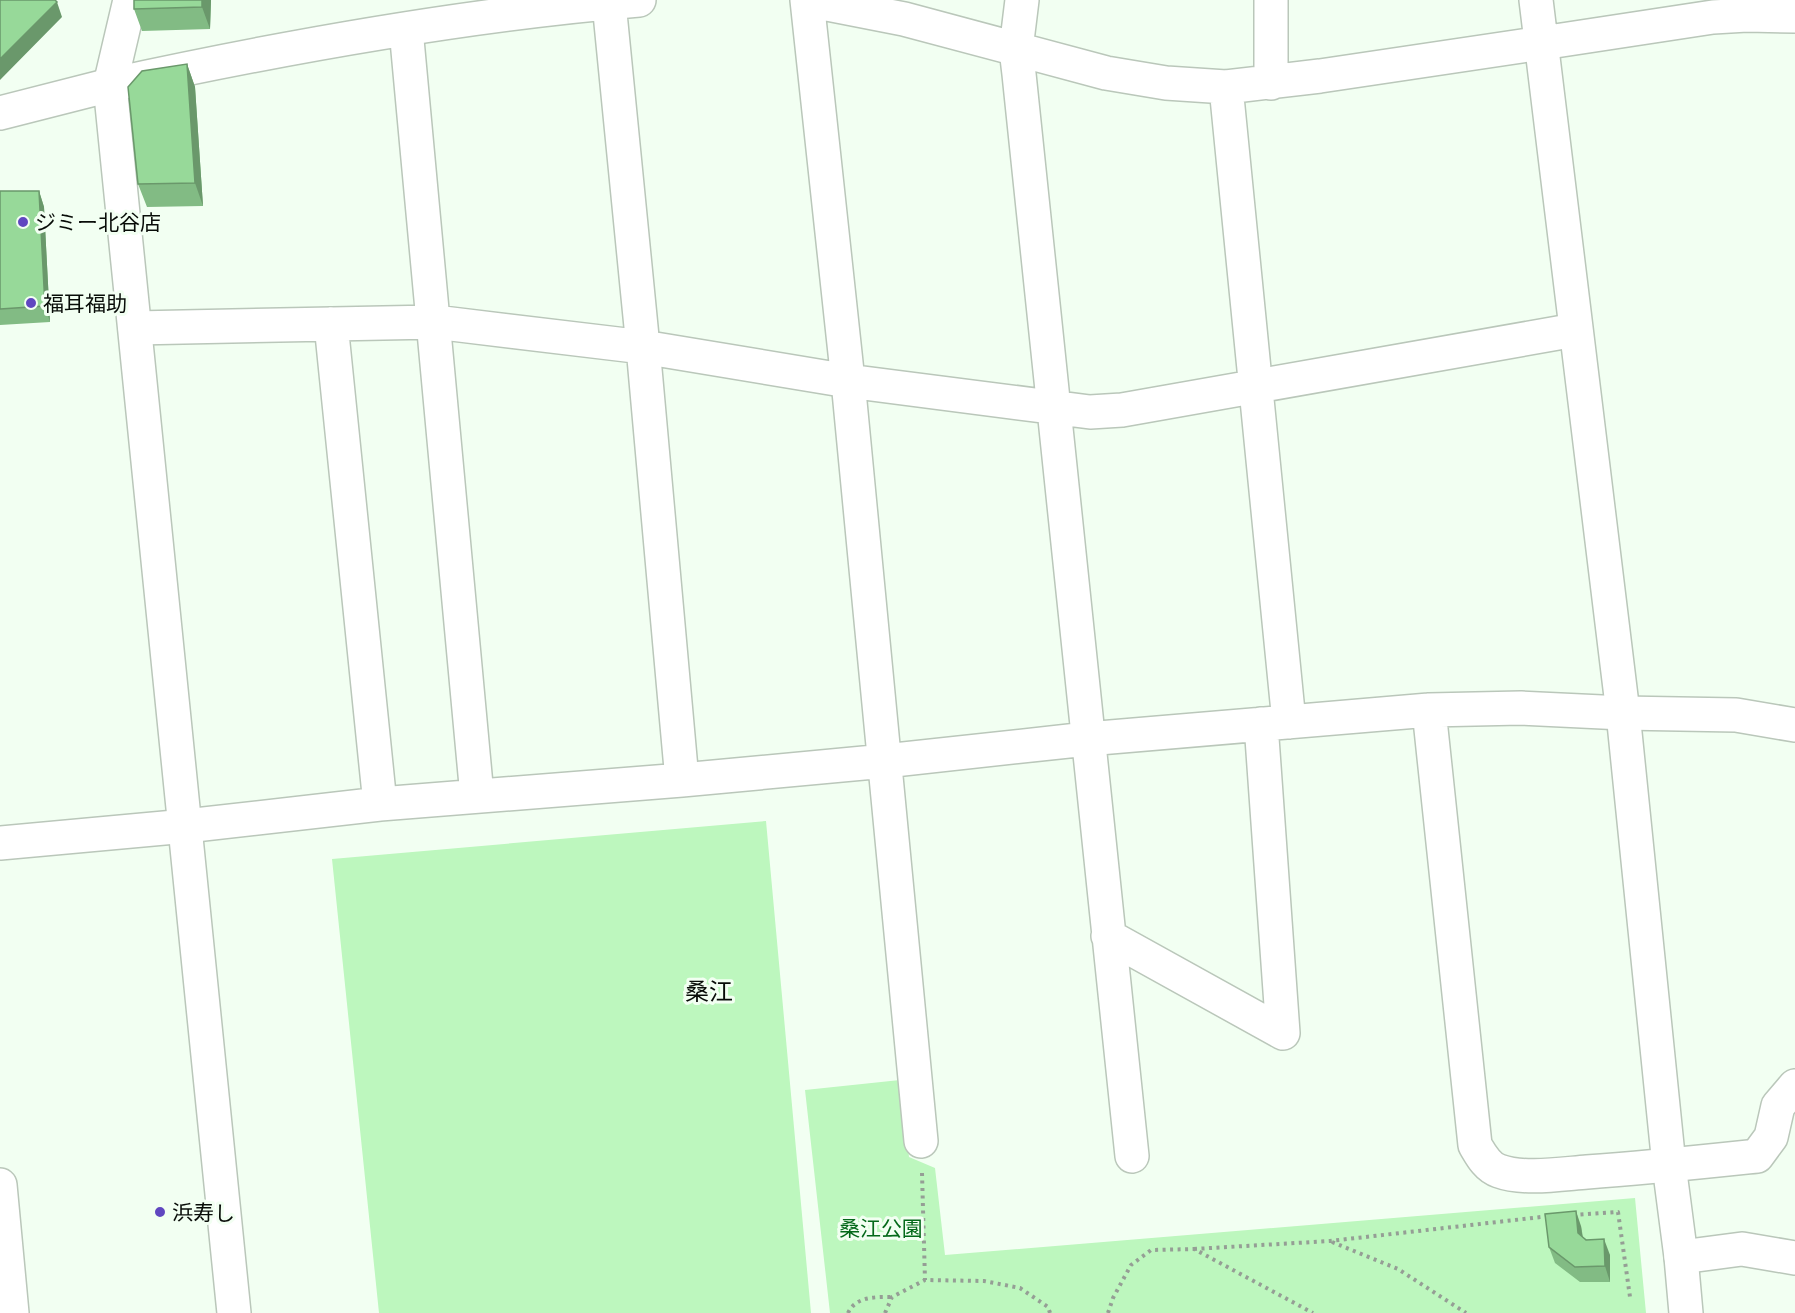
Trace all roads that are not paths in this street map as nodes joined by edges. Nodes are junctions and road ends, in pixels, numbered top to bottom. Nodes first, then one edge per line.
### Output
1 (130, 0) edge
2 (807, 0) edge
3 (1022, 0) edge
4 (1271, 0) edge
5 (1536, 0) edge
6 (624, 1) edge
7 (497, 7) edge
8 (1795, 16) edge
9 (406, 29) junction
10 (1542, 43) junction
11 (1016, 49) junction
12 (1271, 83) junction
13 (110, 85) junction
14 (1226, 87) junction
15 (0, 113) edge
16 (435, 322) junction
17 (331, 324) junction
18 (135, 328) junction
19 (1575, 330) junction
20 (643, 347) junction
21 (848, 381) junction
22 (1256, 387) junction
23 (1053, 409) junction
24 (1429, 710) junction
25 (1623, 713) junction
26 (1275, 723) junction
27 (1795, 725) edge
28 (1087, 739) junction
29 (885, 761) junction
30 (682, 780) junction
31 (477, 796) junction
32 (380, 804) junction
33 (186, 826) junction
34 (0, 843) edge
35 (1108, 936) junction
36 (1795, 1086) edge
37 (921, 1141) road end
38 (1132, 1156) dead end
39 (1669, 1166) junction
40 (0, 1185) edge
41 (1681, 1257) junction
42 (1795, 1258) edge
43 (12, 1313) edge
44 (234, 1313) edge
45 (1686, 1313) edge

1 - 13 street
2 - 11 street
2 - 21 street
3 - 11 street
4 - 12 street
5 - 10 street
6 - 7 street
6 - 20 street
7 - 9 street
8 - 10 street
9 - 13 street
9 - 16 street
10 - 12 street
10 - 19 street
11 - 14 street
11 - 23 street
12 - 14 street
13 - 15 street
13 - 18 street
14 - 22 street
16 - 17 street
16 - 20 street
16 - 31 street
17 - 18 street
17 - 32 street
18 - 33 street
19 - 22 street
19 - 25 street
20 - 21 street
20 - 30 street
21 - 23 street
21 - 29 street
22 - 23 street
22 - 26 street
23 - 28 street
24 - 25 street
24 - 26 street
24 - 39 street
25 - 27 street
25 - 39 street
26 - 28 street
26 - 35 street
28 - 29 street
28 - 35 street
29 - 30 street
29 - 37 street
30 - 31 street
31 - 32 street
32 - 33 street
33 - 34 street
33 - 44 street
35 - 38 street
36 - 39 street
39 - 41 street
40 - 43 street
41 - 42 street
41 - 45 street

